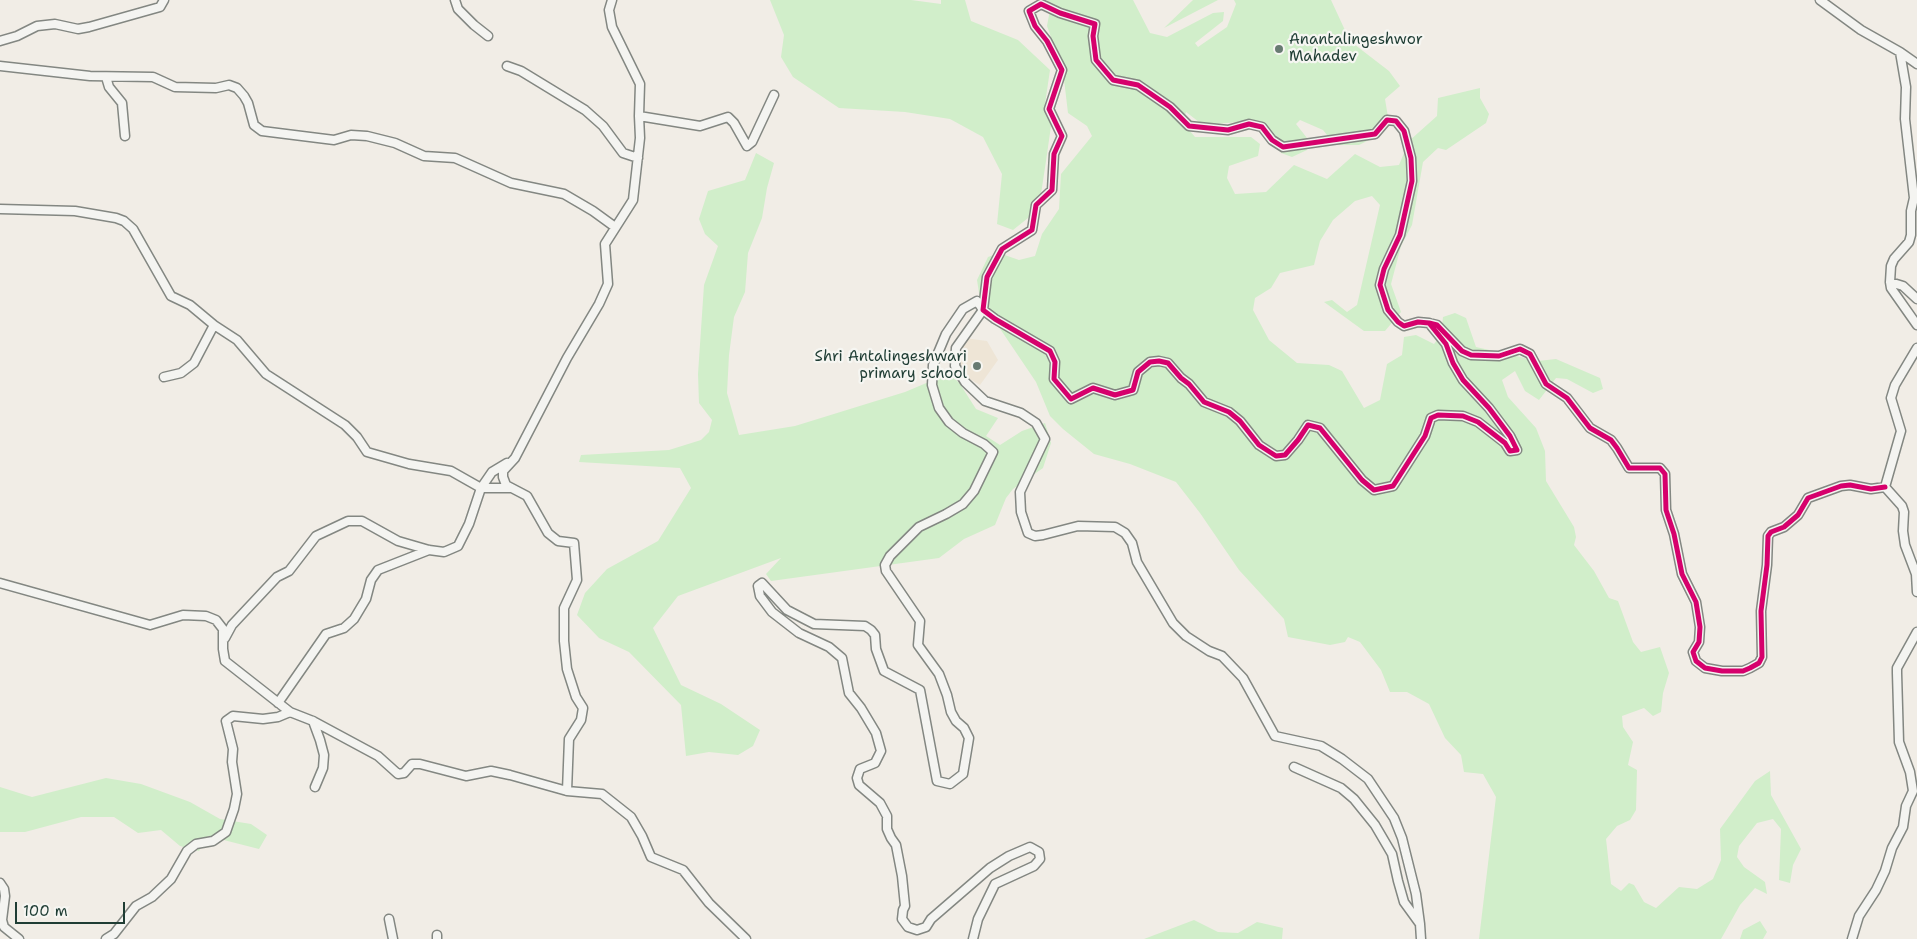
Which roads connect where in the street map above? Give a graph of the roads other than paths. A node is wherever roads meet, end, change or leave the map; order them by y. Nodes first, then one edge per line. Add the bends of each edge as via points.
1 (164, 0) edge
2 (455, 0) edge
3 (612, 0) edge
4 (1820, 0) edge
5 (488, 36) dead end
6 (0, 41) edge
7 (1900, 52) junction
8 (1917, 64) edge
9 (0, 66) edge
10 (506, 66) dead end
11 (106, 77) junction
12 (774, 96) dead end
13 (638, 116) junction
14 (125, 136) dead end
15 (638, 158) junction
16 (0, 208) edge
17 (615, 228) junction
18 (1890, 282) junction
19 (1917, 299) edge
20 (984, 310) junction
21 (1429, 323) junction
22 (214, 325) junction
23 (1917, 325) edge
24 (1917, 348) edge
25 (164, 378) dead end
26 (515, 458) junction
27 (1885, 487) junction
28 (481, 488) junction
29 (510, 488) junction
30 (429, 550) junction
31 (0, 582) edge
32 (1917, 592) edge
33 (1917, 632) edge
34 (224, 639) junction
35 (278, 704) junction
36 (290, 712) junction
37 (313, 721) junction
38 (1294, 767) dead end
39 (315, 787) dead end
40 (567, 791) junction
41 (0, 883) edge
42 (389, 919) dead end
43 (1420, 924) junction
44 (19, 939) edge
45 (106, 939) edge
46 (393, 939) edge
47 (746, 939) edge
48 (973, 939) edge
49 (1421, 939) edge
50 (1852, 939) edge

1 - 6 street via 160,6 89,27 37,26
2 - 5 street via 458,9
3 - 13 street via 609,10 612,27 640,84
4 - 7 street via 1854,26
7 - 8 street
7 - 18 street via 1906,87 1905,119 1914,198 1909,242 1894,259
9 - 11 street
10 - 15 street via 521,70 585,110 603,126 623,153
11 - 14 street via 122,103
11 - 17 street via 153,77 175,87 216,88 229,85 244,96 254,125 262,130 334,140 351,135 367,136 395,143 424,156 455,158 511,183 564,194
12 - 13 street via 747,146 728,118 700,126
13 - 15 street
15 - 17 street via 632,200
16 - 22 street via 75,211 124,221 133,229 172,296 190,305
17 - 26 street via 605,244 608,284
18 - 19 street via 1904,286
18 - 23 street
20 - 21 street via 1050,350 1054,378 1071,399 1092,388 1115,395 1133,390 1138,372 1150,362 1159,361 1168,364 1204,402 1229,412 1259,445 1276,456 1285,455 1308,425 1320,428 1374,490 1393,486 1425,436 1431,418 1438,415 1463,416 1478,422 1505,443 1510,451 1518,450 1489,408 1463,380 1446,344
20 - 21 street via 987,277 1002,249 1032,230 1036,205 1052,190 1054,154 1062,136 1049,109 1062,70 1029,11 1042,4 1095,24 1096,60 1113,80 1138,85 1170,107 1189,126 1228,130 1249,124 1262,127 1272,140 1283,147 1375,134 1387,120 1396,121 1404,131 1411,158 1412,181 1400,235 1380,285 1388,310 1398,322 1404,326
20 - 43 street via 956,348 955,366 965,382 985,401 1021,413 1036,423 1045,439 1020,492 1021,512 1028,533 1043,535 1078,526 1115,527 1125,533 1132,543 1137,562 1173,623 1186,636 1222,656 1243,678 1275,736 1321,746 1368,779 1394,818 1402,838
20 - 48 street via 977,301 963,309 946,334 932,365 932,385 939,408 949,422 993,452 974,491 963,504 920,527 885,565 920,621 918,645 939,674 951,712 969,738 963,774 950,784 937,781 920,690 884,671 871,630 865,626 814,624 787,610 762,583 758,586 760,596 772,612 799,633 829,647 842,658 848,693 876,733 881,751 875,763 860,769 859,785 880,803 887,816 887,829 896,845 902,876 905,906 902,919 908,927 917,930 926,926 990,868 1009,856 1030,847 1039,852 1040,859 1034,866 995,884 978,919
21 - 27 street via 1437,325 1462,351 1471,355 1500,356 1520,349 1530,354 1546,384 1567,398 1590,428 1611,440 1629,468 1660,468 1664,474 1666,510 1682,574 1696,602 1700,627 1699,642 1693,652 1696,661 1705,668 1743,671 1759,663 1762,657 1761,611 1771,532 1784,527 1798,515 1808,498 1842,486
22 - 25 street via 194,363 181,373
22 - 28 street via 237,340 266,374 345,425 367,452 409,464 451,470
24 - 27 street via 1891,398 1900,431
26 - 28 street via 492,472
26 - 29 street via 503,471 506,485
27 - 32 street via 1904,512 1904,545 1916,574
28 - 29 street
28 - 30 street via 458,546 444,552
29 - 40 street via 527,496 548,533 558,541 574,543 577,580 564,608 564,641 567,669 583,708 581,720 569,739
30 - 34 street via 398,541 362,521 348,521 316,536 289,570 277,577 232,625
30 - 35 street via 378,570 354,619 344,628 326,634
31 - 34 street via 150,625 183,615 206,616 222,626
33 - 50 street via 1897,673 1899,742 1910,772 1913,792 1885,871 1858,916
34 - 35 street via 225,662
35 - 36 street
36 - 37 street
36 - 45 street via 263,719 233,716 226,721 233,749 237,794 226,832 213,841 196,844 188,851 172,879 136,906 114,934
37 - 39 street via 324,756
37 - 40 street via 378,756 398,774 404,773 412,764 420,764 466,776 491,772 510,775
38 - 43 street via 1341,788 1376,825 1392,854 1404,902
40 - 47 street via 602,794 631,817 651,858 683,870 709,903
41 - 44 street via 5,896 4,927
42 - 46 street
43 - 49 street

